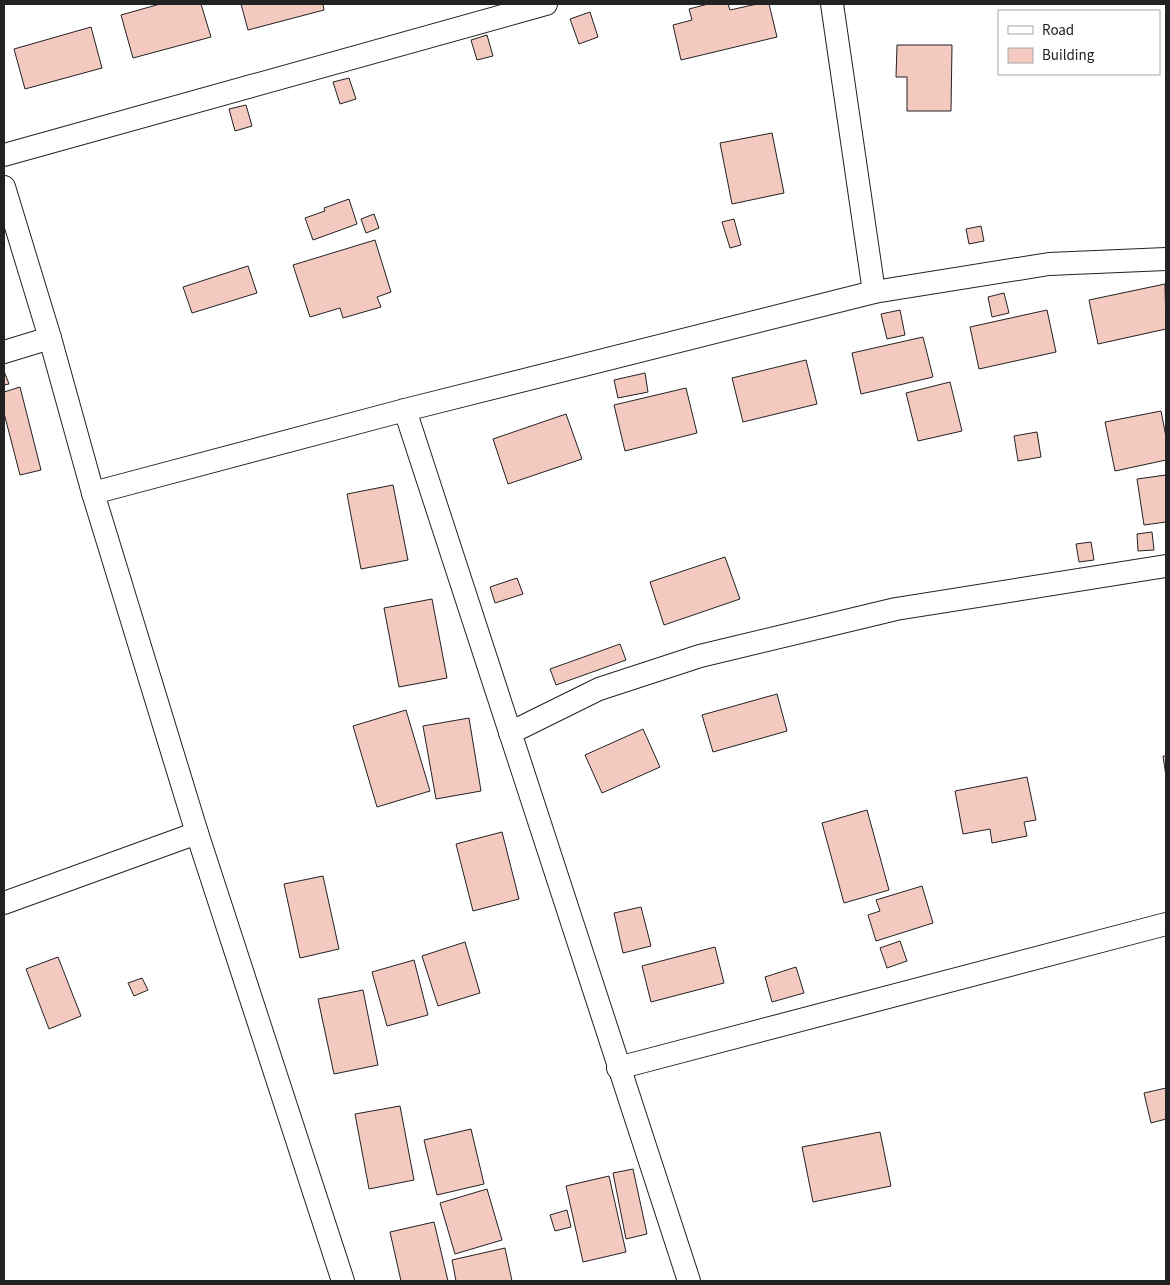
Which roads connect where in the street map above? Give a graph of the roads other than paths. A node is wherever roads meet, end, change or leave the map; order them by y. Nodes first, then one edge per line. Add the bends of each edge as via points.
1 (546, 4) edge
2 (832, 4) edge
3 (4, 155) edge
4 (4, 187) edge
5 (1166, 259) edge
6 (874, 292) junction
7 (50, 338) junction
8 (4, 352) edge
9 (405, 410) junction
10 (92, 493) junction
11 (1166, 566) edge
12 (510, 733) junction
13 (197, 833) junction
14 (4, 903) edge
15 (1166, 924) edge
16 (618, 1068) junction
17 (343, 1281) edge
18 (689, 1281) edge

1 - 3 street
2 - 6 street
4 - 7 street
5 - 6 street via 1049,264
6 - 9 street
7 - 8 street
7 - 10 street
9 - 10 street
9 - 12 street
10 - 13 street
11 - 12 street via 896,609 700,656 599,689
12 - 16 street
13 - 14 street
13 - 17 street
15 - 16 street
16 - 18 street

